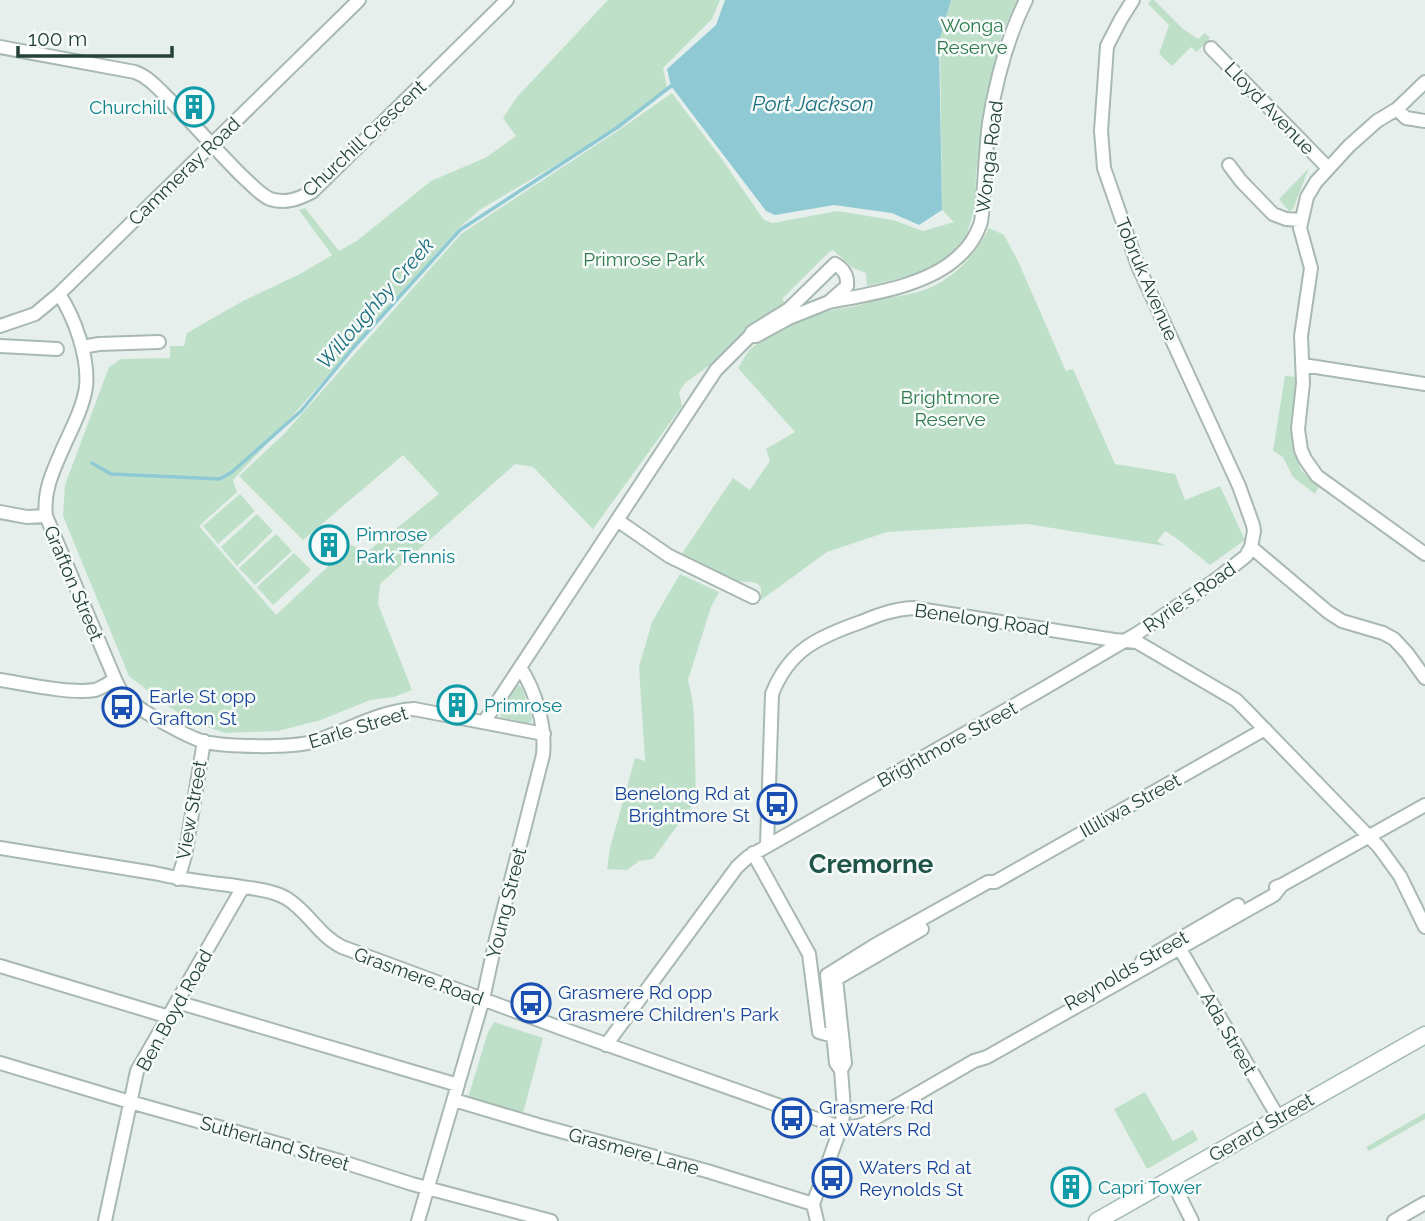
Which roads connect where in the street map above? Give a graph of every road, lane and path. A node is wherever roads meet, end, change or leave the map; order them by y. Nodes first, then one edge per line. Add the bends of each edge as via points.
1 (359, 0) edge
2 (507, 0) edge
3 (1026, 0) edge
4 (1133, 0) edge
5 (0, 47) edge
6 (1211, 48) dead end
7 (1425, 82) edge
8 (1397, 109) junction
9 (1425, 121) edge
10 (211, 144) junction
11 (1229, 165) dead end
12 (1328, 168) junction
13 (1301, 220) junction
14 (59, 295) junction
15 (829, 302) junction
16 (0, 326) edge
17 (750, 336) junction
18 (159, 342) dead end
19 (0, 346) edge
20 (82, 347) junction
21 (57, 349) dead end
22 (1303, 365) junction
23 (1425, 384) edge
24 (0, 512) edge
25 (46, 516) junction
26 (617, 520) junction
27 (1250, 549) junction
28 (1425, 554) edge
29 (753, 597) dead end
30 (1126, 641) junction
31 (520, 667) junction
32 (1425, 678) edge
33 (115, 679) junction
34 (0, 680) edge
35 (137, 706) joint
36 (484, 722) junction
37 (1265, 730) junction
38 (544, 734) junction
39 (204, 741) junction
40 (1425, 805) edge
41 (1368, 836) junction
42 (767, 845) junction
43 (0, 848) edge
44 (753, 853) junction
45 (178, 879) junction
46 (995, 882) junction
47 (1282, 886) junction
48 (243, 887) junction
49 (1425, 927) edge
50 (1180, 949) junction
51 (0, 966) edge
52 (483, 999) junction
53 (177, 1002) junction
54 (169, 1017) junction
55 (1425, 1035) edge
56 (833, 1036) junction
57 (607, 1045) junction
58 (974, 1061) junction
59 (0, 1063) edge
60 (841, 1070) junction
61 (458, 1085) junction
62 (454, 1100) junction
63 (130, 1102) junction
64 (1278, 1117) junction
65 (841, 1128) junction
66 (428, 1189) junction
67 (1179, 1195) dead end
68 (1425, 1203) edge
69 (813, 1204) junction
70 (105, 1221) edge
71 (418, 1221) edge
72 (551, 1221) edge
73 (817, 1221) edge
74 (1097, 1221) edge
75 (1192, 1221) edge
76 (1394, 1221) edge

1 - 10 street, Cammeray Road
2 - 10 street, Churchill Crescent via 312,192 298,200 269,198 256,190
3 - 15 street, Wonga Road via 1003,59 989,123 981,223 976,234 944,268 918,280
4 - 27 street, Tobruk Avenue via 1107,46 1101,131 1104,167 1138,266 1254,525
5 - 10 street via 139,74
6 - 12 street, Lloyd Avenue
7 - 8 street
8 - 9 street via 1406,118
8 - 12 street via 1377,121
10 - 14 street, Cammeray Road
11 - 13 street via 1273,214
12 - 13 street via 1307,197
13 - 22 street via 1311,268 1301,336
14 - 16 street, Cammeray Road via 35,314
14 - 20 street, Grafton Street
15 - 17 street
15 - 17 street via 848,280 835,264 789,309
17 - 26 street via 716,370
18 - 20 street
19 - 21 street
20 - 25 street, Grafton Street via 86,387 48,485
22 - 23 street
22 - 28 street via 1298,429 1310,467
24 - 25 street
25 - 33 street, Grafton Street
26 - 29 street via 669,556
26 - 31 street
27 - 30 street, Ryrie's Road via 1241,561
27 - 32 street via 1342,621 1394,639
30 - 37 street, Benelong Road via 1137,642 1236,700
30 - 42 street, Brightmore Street
30 - 42 street, Benelong Road via 913,608 895,609 818,639 792,659 772,694
31 - 36 street
31 - 38 street, Young Street
33 - 34 street via 92,690
33 - 35 street, Grafton Street
35 - 39 street, Earle Street
36 - 38 street, Earle Street
36 - 39 street, Earle Street via 401,709 300,744
37 - 41 street, Benelong Road
37 - 46 street, Illiliwa Street
38 - 52 street, Young Street via 542,763
39 - 45 street, View Street
40 - 41 street, Reynolds Street
41 - 47 street, Reynolds Street
41 - 49 street, Benelong Road via 1400,876
42 - 44 street
43 - 45 street, Grasmere Road
44 - 56 street via 809,954 819,1032
44 - 57 street via 737,867
45 - 48 street, Grasmere Road
46 - 56 street, Illiliwa Street via 827,975
46 - 60 street, Illiliwa Street via 992,889 836,979 845,1063
47 - 50 street, Reynolds Street
47 - 58 street, Reynolds Street via 1268,889 983,1050
48 - 52 street, Grasmere Road via 284,897 342,947
48 - 53 street, Ben Boyd Road
50 - 58 street, Reynolds Street via 987,1058
50 - 64 street, Ada Street
51 - 54 street
52 - 57 street, Grasmere Road
52 - 61 street, Young Street
53 - 54 street, Ben Boyd Road
53 - 61 street
54 - 63 street, Ben Boyd Road via 137,1071
55 - 64 main road, Gerard Street
56 - 60 street, Illiliwa Street
57 - 65 street, Grasmere Road
58 - 65 street, Reynolds Street via 866,1124
59 - 63 street, Sutherland Street
60 - 65 street, Illiliwa Street
61 - 62 street, Young Street
62 - 66 street, Young Street
62 - 69 street, Grasmere Lane
63 - 66 street, Sutherland Street
63 - 70 street, Ben Boyd Road
64 - 74 main road, Gerard Street
65 - 69 street, Illiliwa Street
66 - 71 street, Young Street
66 - 72 street, Sutherland Street
67 - 75 street
68 - 76 street
69 - 73 street

